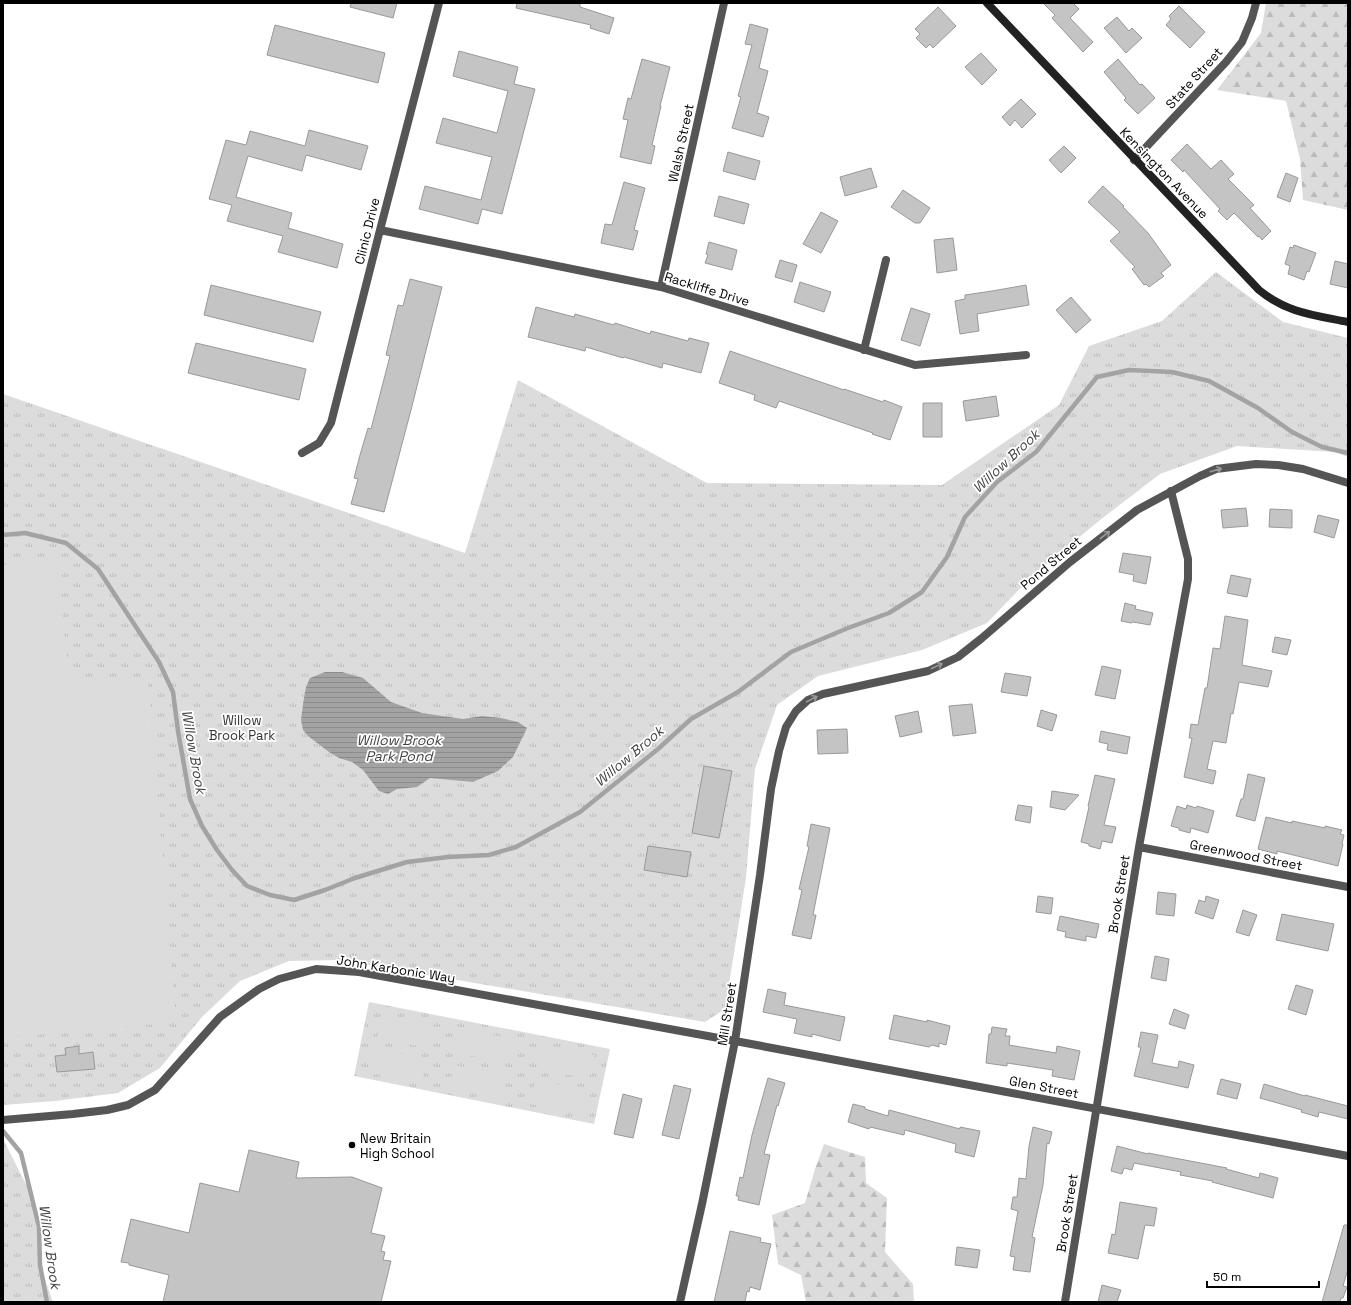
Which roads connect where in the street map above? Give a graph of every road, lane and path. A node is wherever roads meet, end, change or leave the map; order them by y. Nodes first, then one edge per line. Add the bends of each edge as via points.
1 (439, 3) edge
2 (724, 3) edge
3 (987, 3) edge
4 (1256, 3) edge
5 (1134, 160) junction
6 (380, 230) junction
7 (886, 260) dead end
8 (661, 287) junction
9 (1348, 322) edge
10 (864, 350) junction
11 (1026, 355) dead end
12 (302, 453) dead end
13 (1348, 483) edge
14 (1171, 491) junction
15 (786, 727) joint
16 (1139, 847) junction
17 (1348, 887) edge
18 (735, 1041) junction
19 (1096, 1109) junction
20 (5, 1120) edge
21 (1348, 1156) edge
22 (680, 1302) edge
23 (1065, 1302) edge

1 - 6 street, Clinic Drive
2 - 8 street, Walsh Street
3 - 5 main road, Kensington Avenue
4 - 5 street, State Street via 1242,42
5 - 9 main road, Kensington Avenue via 1266,295 1293,310
6 - 8 street, Rackliffe Drive
6 - 12 street, Clinic Drive via 331,422 319,443
7 - 10 street
8 - 10 street, Rackliffe Drive
10 - 11 street, Rackliffe Drive via 915,365
14 -> 13 street, Pond Street via 1216,469 1256,464 1303,469
15 -> 14 street, Pond Street via 796,711 808,700 823,694 928,671 958,657 1131,514
14 - 16 street, Brook Street via 1188,559 1188,579
15 - 18 street, Mill Street via 771,790
16 - 17 street, Greenwood Street
16 - 19 street, Brook Street
18 - 19 street, Glen Street
18 - 20 street, John Karbonic Way via 359,972 316,969 273,982 220,1017 154,1090 128,1105 80,1114
18 - 22 street, Mill Street
19 - 21 street, Glen Street
19 - 23 street, Brook Street

